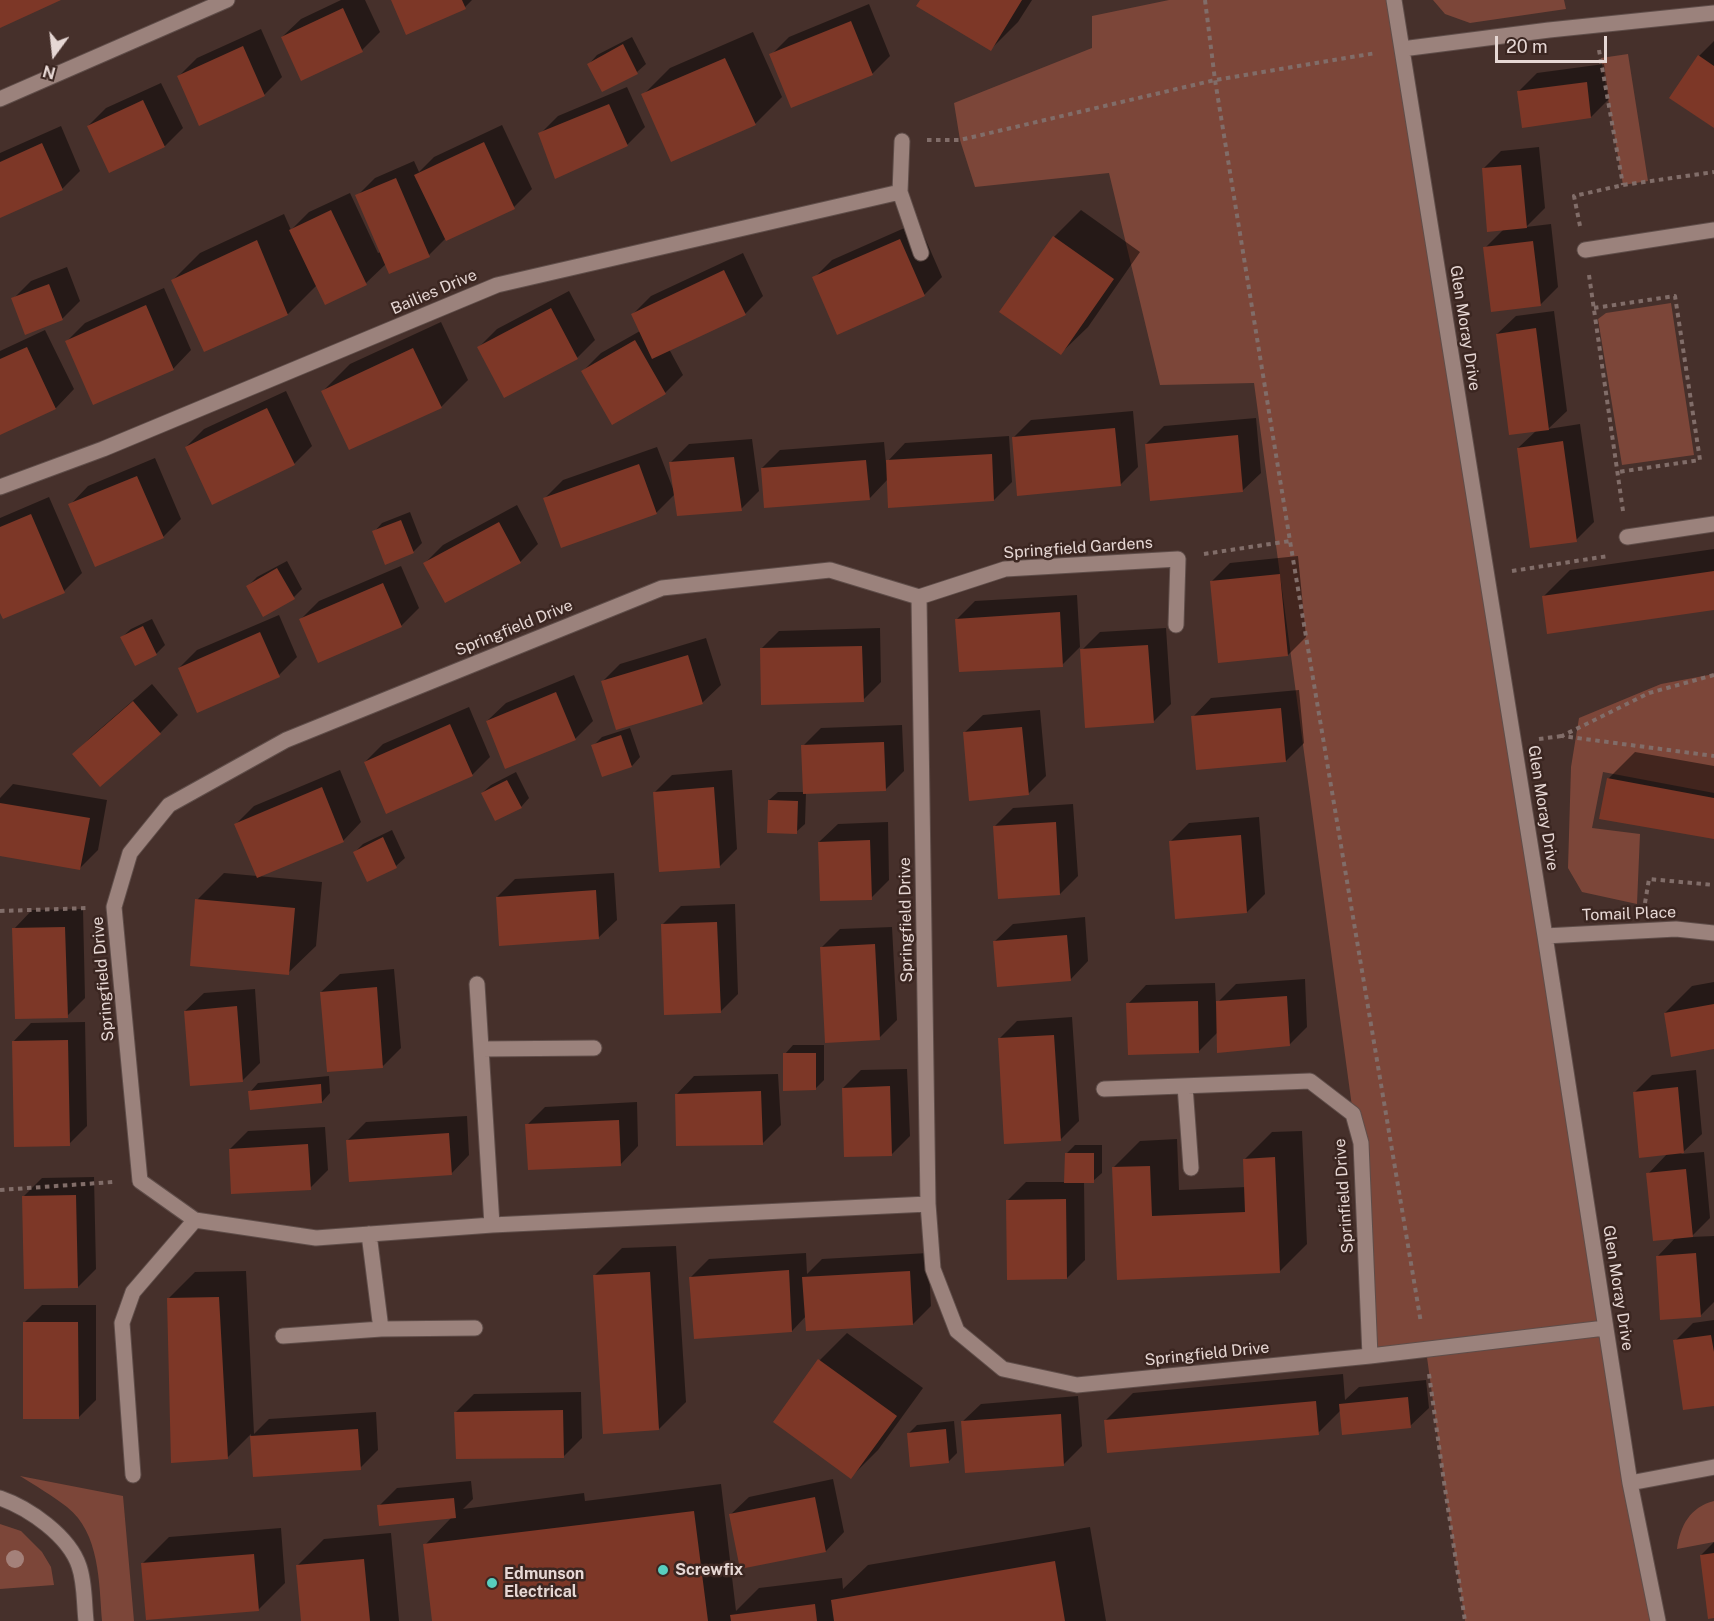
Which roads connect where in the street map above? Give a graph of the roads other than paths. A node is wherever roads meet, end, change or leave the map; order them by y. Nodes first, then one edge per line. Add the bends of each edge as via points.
1 (227, 0) edge
2 (1394, 0) edge
3 (1714, 13) edge
4 (1402, 49) junction
5 (0, 99) edge
6 (903, 141) road end
7 (900, 192) junction
8 (1714, 230) edge
9 (1585, 250) road end
10 (921, 253) dead end
11 (0, 487) edge
12 (1714, 524) edge
13 (1627, 537) road end
14 (919, 597) junction
15 (1176, 625) dead end
16 (1714, 933) edge
17 (1545, 936) junction
18 (477, 984) dead end
19 (594, 1048) dead end
20 (481, 1049) junction
21 (1185, 1086) junction
22 (1104, 1089) dead end
23 (1191, 1168) dead end
24 (928, 1204) junction
25 (195, 1220) junction
26 (492, 1225) junction
27 (369, 1234) junction
28 (474, 1328) dead end
29 (1605, 1328) junction
30 (381, 1329) junction
31 (283, 1336) dead end
32 (1370, 1356) junction
33 (1714, 1467) edge
34 (134, 1475) dead end
35 (1630, 1483) junction
36 (0, 1498) edge
37 (86, 1621) edge
38 (1658, 1621) edge

1 - 5 street
2 - 4 street, Glen Moray Drive
3 - 4 street
4 - 17 street, Glen Moray Drive
6 - 7 street
7 - 10 street
7 - 11 street, Bailies Drive via 497,285 103,449
8 - 9 street
12 - 13 street
14 - 15 street, Springfield Gardens via 1005,569 1178,560
14 - 24 street, Springfield Drive
14 - 25 street, Springfield Drive via 830,570 662,588 286,740 169,805 130,853 114,907 140,1181
16 - 17 street, Tomail Place via 1676,929
17 - 29 street, Glen Moray Drive
18 - 20 street
19 - 20 street
20 - 26 street
21 - 22 street, Sprinfield Drive
21 - 23 street
21 - 32 street, Sprinfield Drive via 1310,1081 1353,1114 1361,1143
24 - 26 street
24 - 32 street, Springfield Drive via 933,1269 957,1331 1003,1369 1077,1385
25 - 27 street via 316,1238
25 - 34 street via 133,1292 122,1323
26 - 27 street
27 - 30 street
28 - 30 street
29 - 32 street, Springfield Drive
29 - 35 street, Glen Moray Drive
30 - 31 street
33 - 35 street
35 - 38 street, Glen Moray Drive
36 - 37 street via 39,1519 56,1532 71,1552 79,1565

